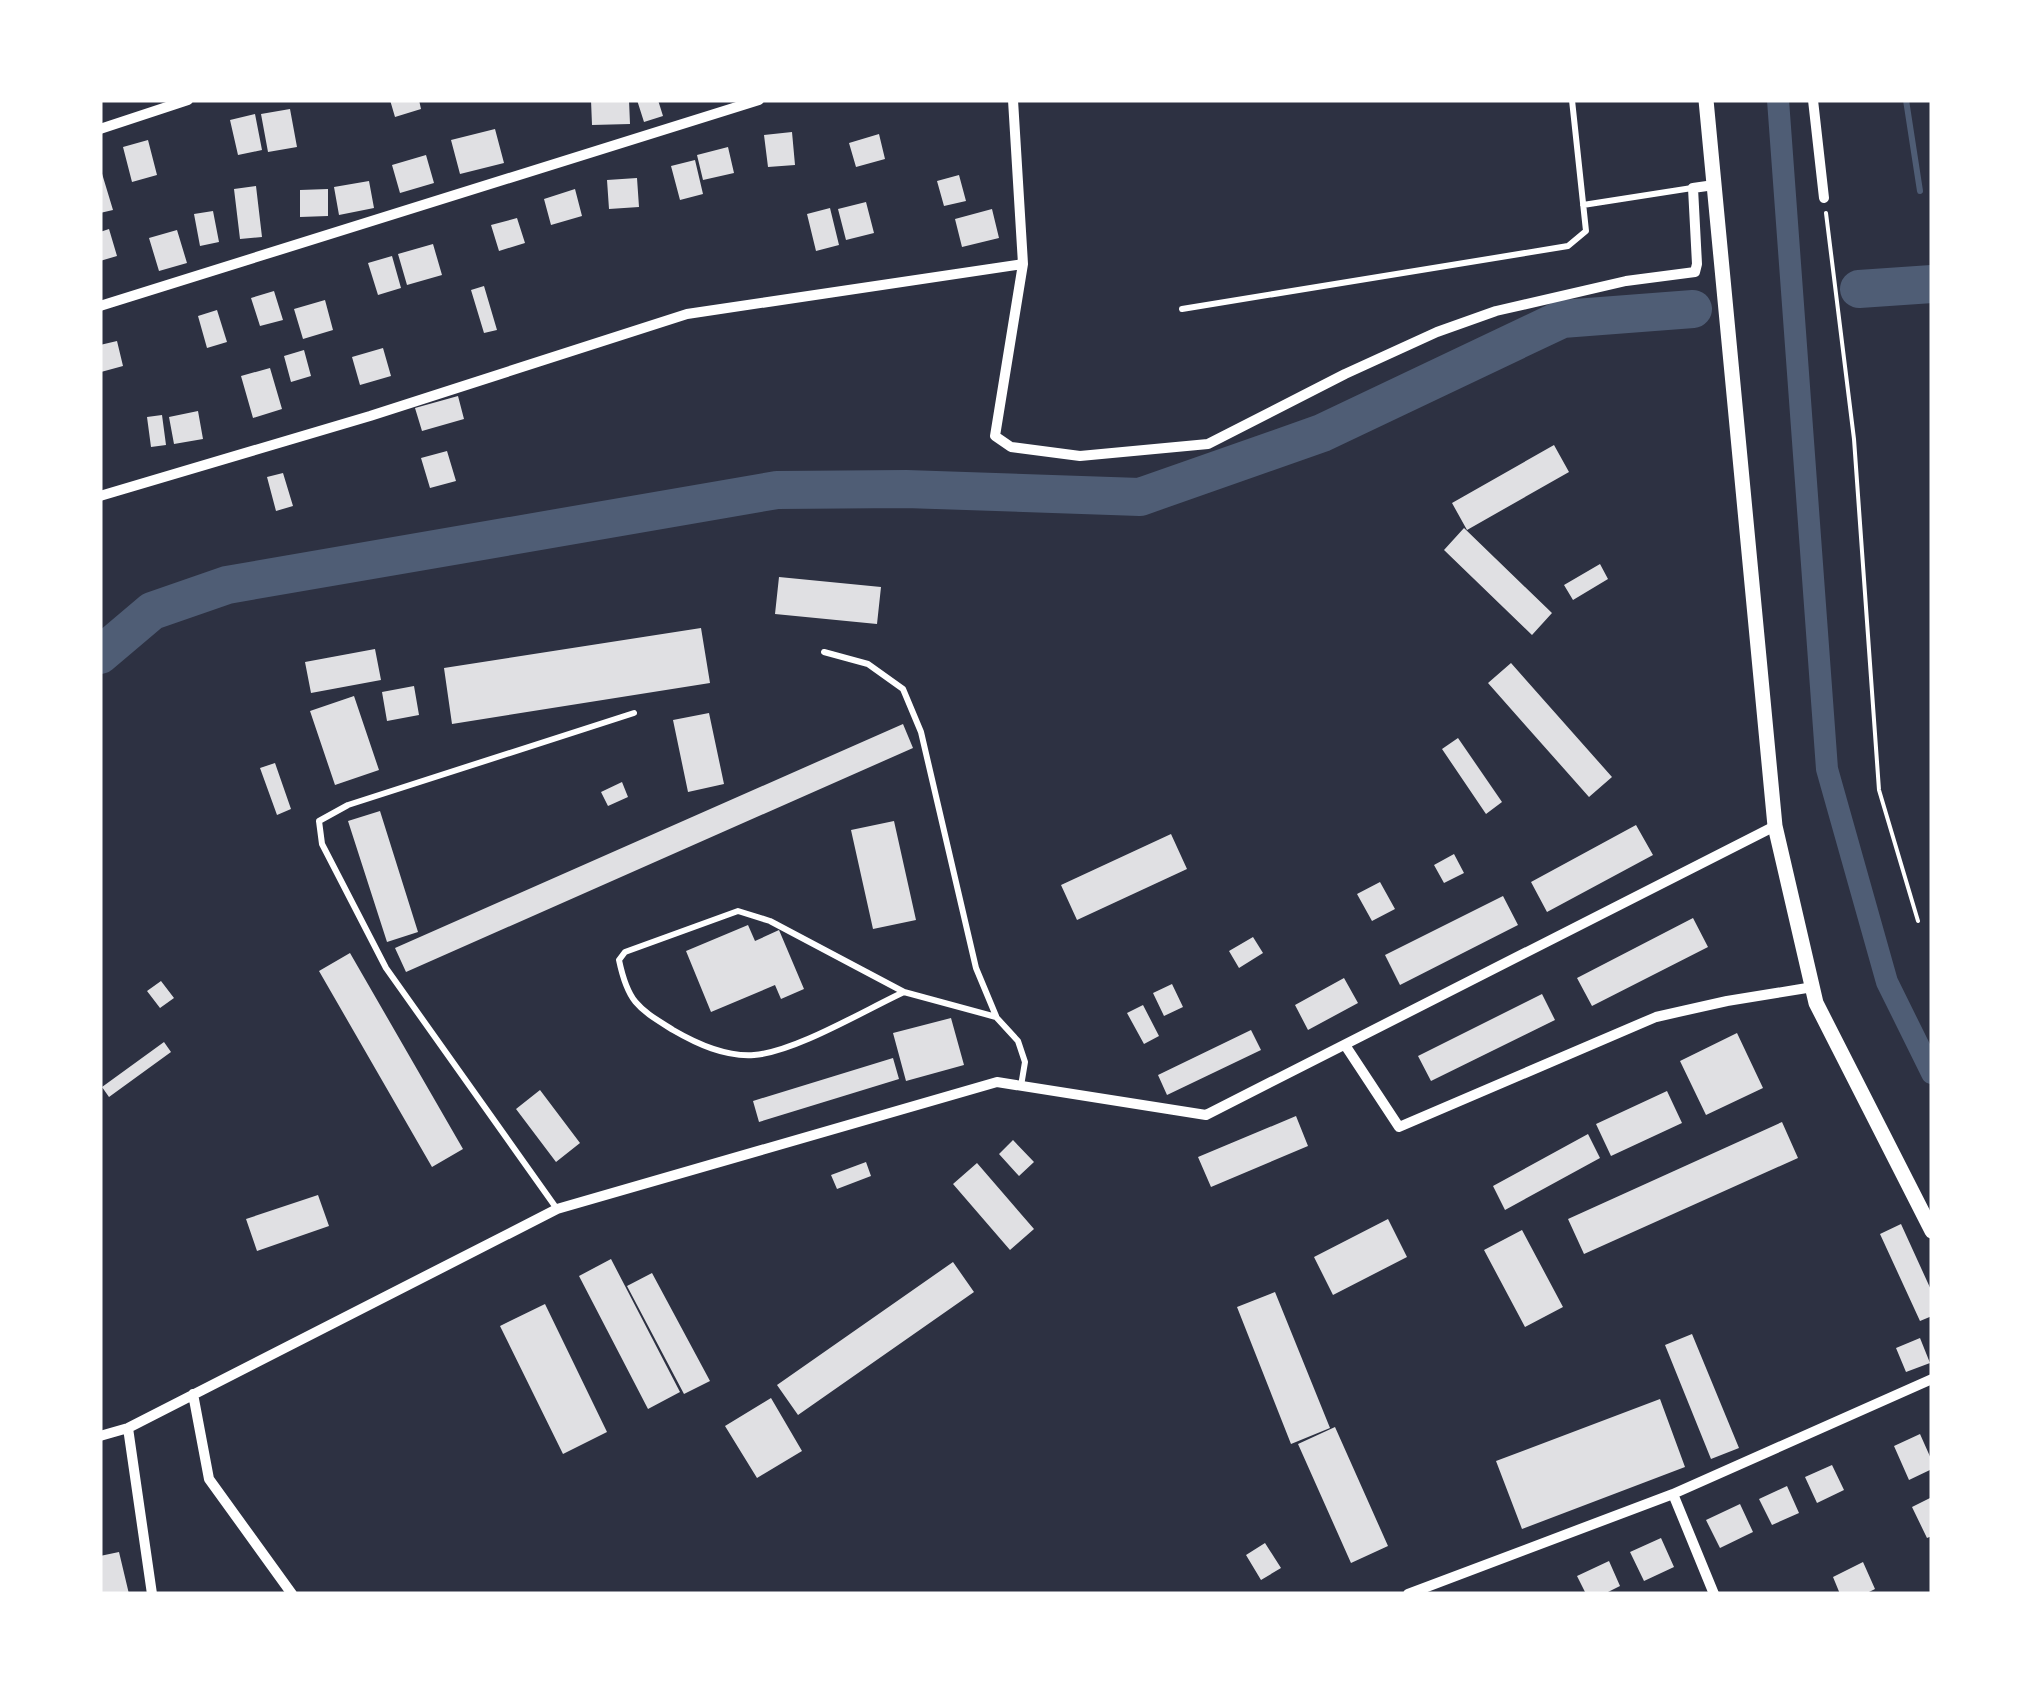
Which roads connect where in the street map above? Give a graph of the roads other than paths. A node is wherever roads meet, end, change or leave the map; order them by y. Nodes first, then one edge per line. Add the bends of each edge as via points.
1 (188, 100) edge
2 (760, 100) edge
3 (1013, 100) edge
4 (1572, 100) edge
5 (1706, 100) edge
6 (1814, 100) edge
7 (100, 129) edge
8 (1714, 185) junction
9 (1693, 188) junction
10 (1824, 198) road end
11 (1583, 205) junction
12 (1023, 264) junction
13 (100, 306) edge
14 (1182, 309) dead end
15 (100, 496) edge
16 (824, 652) dead end
17 (634, 713) dead end
18 (1774, 826) junction
19 (1813, 987) junction
20 (904, 992) junction
21 (996, 1017) junction
22 (1345, 1045) junction
23 (1022, 1086) junction
24 (557, 1209) junction
25 (1932, 1232) edge
26 (1932, 1379) edge
27 (194, 1394) junction
28 (128, 1428) junction
29 (100, 1436) edge
30 (1673, 1494) junction
31 (152, 1594) edge
32 (292, 1594) edge
33 (1408, 1594) edge
34 (1714, 1594) edge

1 - 7 street
2 - 13 street
3 - 12 street
4 - 11 lane
5 - 8 street
6 - 10 street
8 - 9 street
8 - 18 street
9 - 11 lane
9 - 12 street via 1695,272 1496,311 1346,374 1208,444 1080,456 1011,447 995,436
11 - 14 lane via 1586,231 1568,246
12 - 15 street via 688,314
16 - 21 lane via 868,664 902,689 921,732 976,968
17 - 24 lane via 348,805 319,821 322,844 386,968
18 - 19 street
18 - 22 street
19 - 22 street via 1656,1017 1399,1127
19 - 25 street
20 - 20 lane via 752,1056 703,1048 640,1009 619,960 625,952 738,911 807,937
20 - 21 lane
21 - 23 lane via 1018,1041 1025,1062
22 - 23 street via 1206,1115
23 - 24 street via 997,1082
24 - 27 street
26 - 30 street
27 - 28 street
27 - 32 street via 209,1479
28 - 29 street
28 - 31 street
30 - 33 street
30 - 34 street

